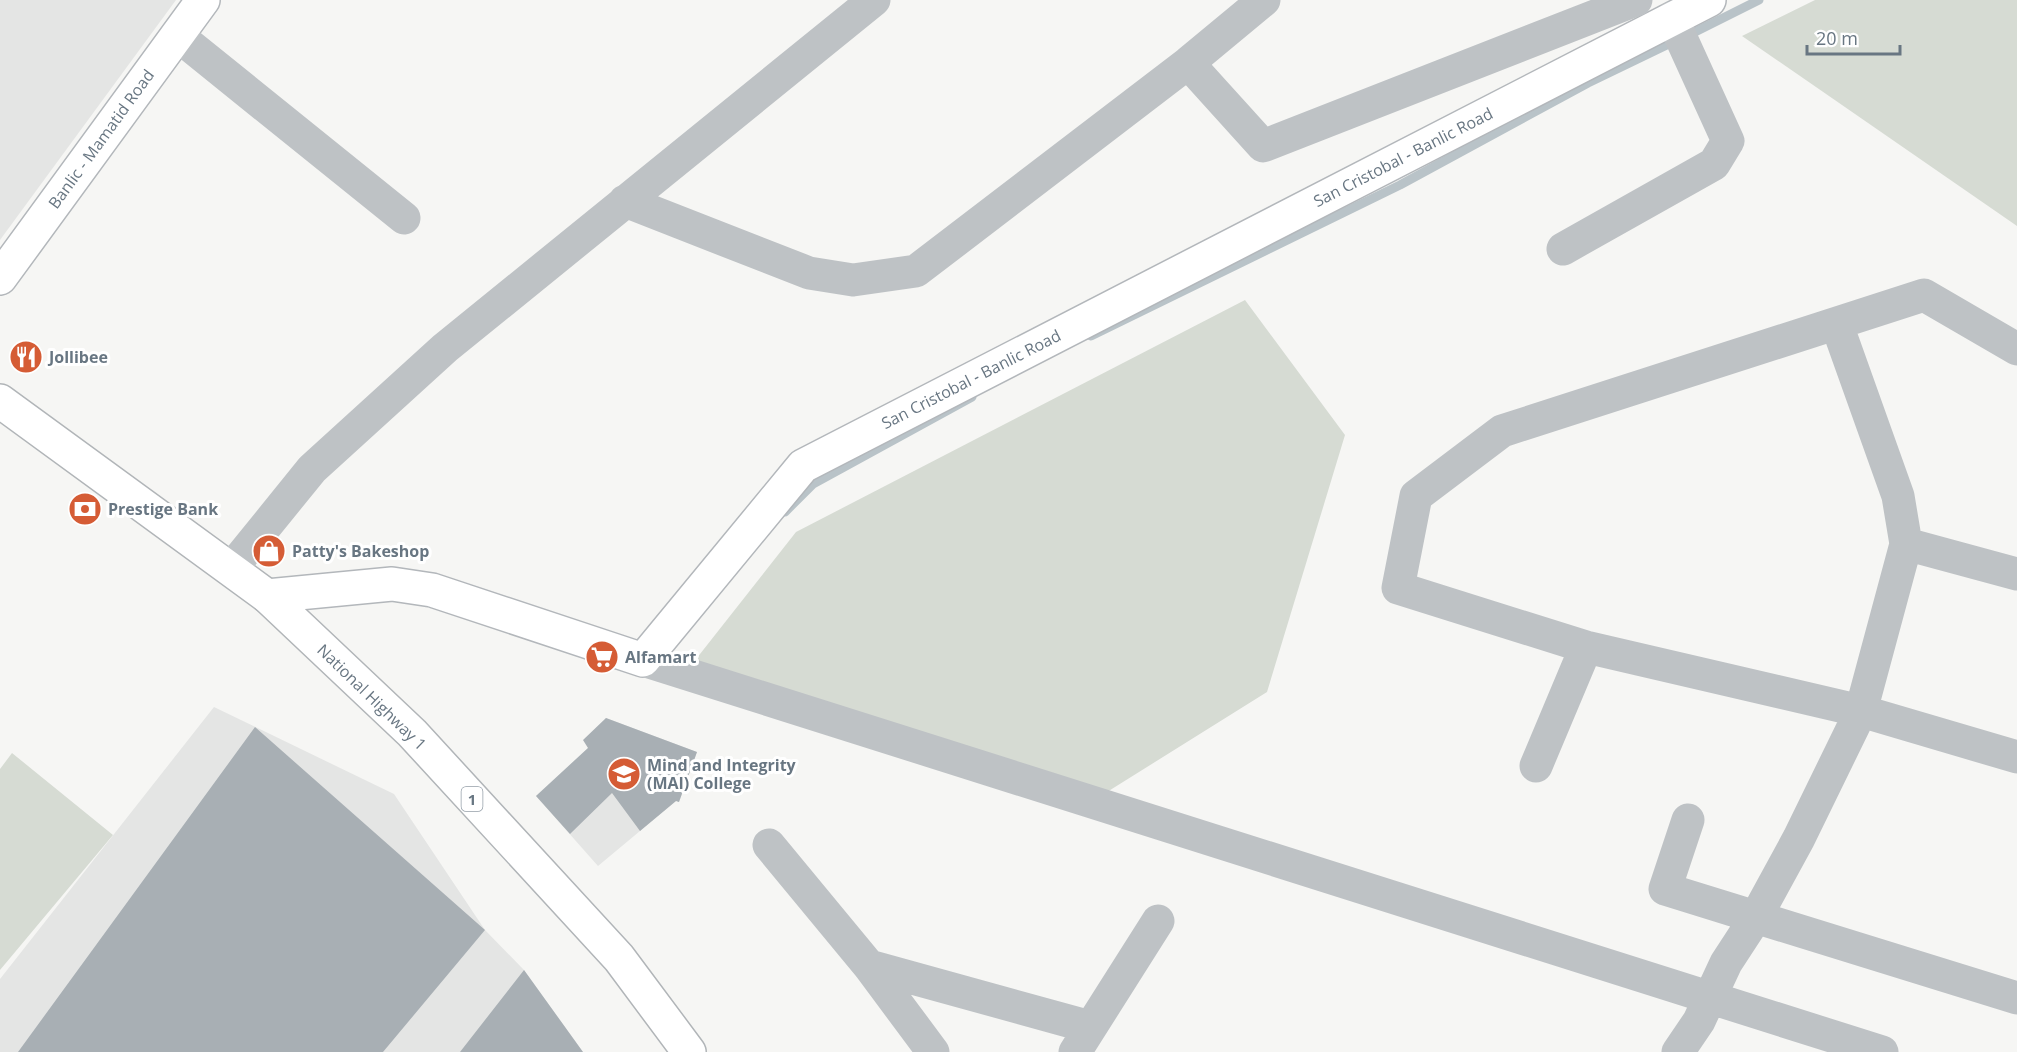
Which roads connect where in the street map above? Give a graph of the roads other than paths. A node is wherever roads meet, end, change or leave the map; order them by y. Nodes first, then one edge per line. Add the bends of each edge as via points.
1 (202, 0) edge
2 (874, 0) edge
3 (1264, 0) edge
4 (1636, 0) edge
5 (1709, 0) edge
6 (1672, 18) junction
7 (177, 35) junction
8 (1188, 63) junction
9 (625, 201) junction
10 (404, 218) dead end
11 (1563, 249) dead end
12 (0, 278) edge
13 (1837, 325) junction
14 (2017, 349) edge
15 (0, 401) edge
16 (1905, 544) junction
17 (231, 569) junction
18 (2017, 574) edge
19 (267, 596) junction
20 (1586, 647) junction
21 (643, 660) junction
22 (1861, 711) junction
23 (2017, 757) edge
24 (1536, 766) dead end
25 (1688, 820) dead end
26 (769, 845) dead end
27 (1756, 917) junction
28 (1158, 921) dead end
29 (869, 966) junction
30 (1709, 998) junction
31 (2017, 998) edge
32 (1083, 1040) edge
33 (689, 1052) edge
34 (933, 1052) edge
35 (1678, 1052) edge
36 (1882, 1052) edge

1 - 7 main road, Banlic - Mamatid Road
2 - 9 street
3 - 8 street
4 - 8 street via 1263,146
5 - 6 main road, San Cristobal - Banlic Road
6 - 11 street via 1728,141 1714,164
6 - 21 main road, San Cristobal - Banlic Road via 803,466
7 - 10 street
7 - 12 main road, Banlic - Mamatid Road
8 - 9 street via 915,272 853,280 809,273
9 - 17 street via 445,348 312,469
13 - 14 street via 1924,295
13 - 16 street via 1898,496
13 - 20 street via 1502,431 1416,496 1398,588
15 - 17 main road, National Highway 1 / 1
16 - 18 street
16 - 22 street
17 - 19 main road, National Highway 1 / 1
19 - 21 main road via 392,584 432,590
19 - 33 main road, National Highway 1 / 1 via 412,734 619,958
20 - 22 street
20 - 24 street
21 - 30 street
22 - 23 street
22 - 27 street
25 - 27 street via 1665,889
26 - 29 street
27 - 30 street
27 - 31 street
28 - 32 street
29 - 32 street
29 - 34 street
30 - 35 street
30 - 36 street

